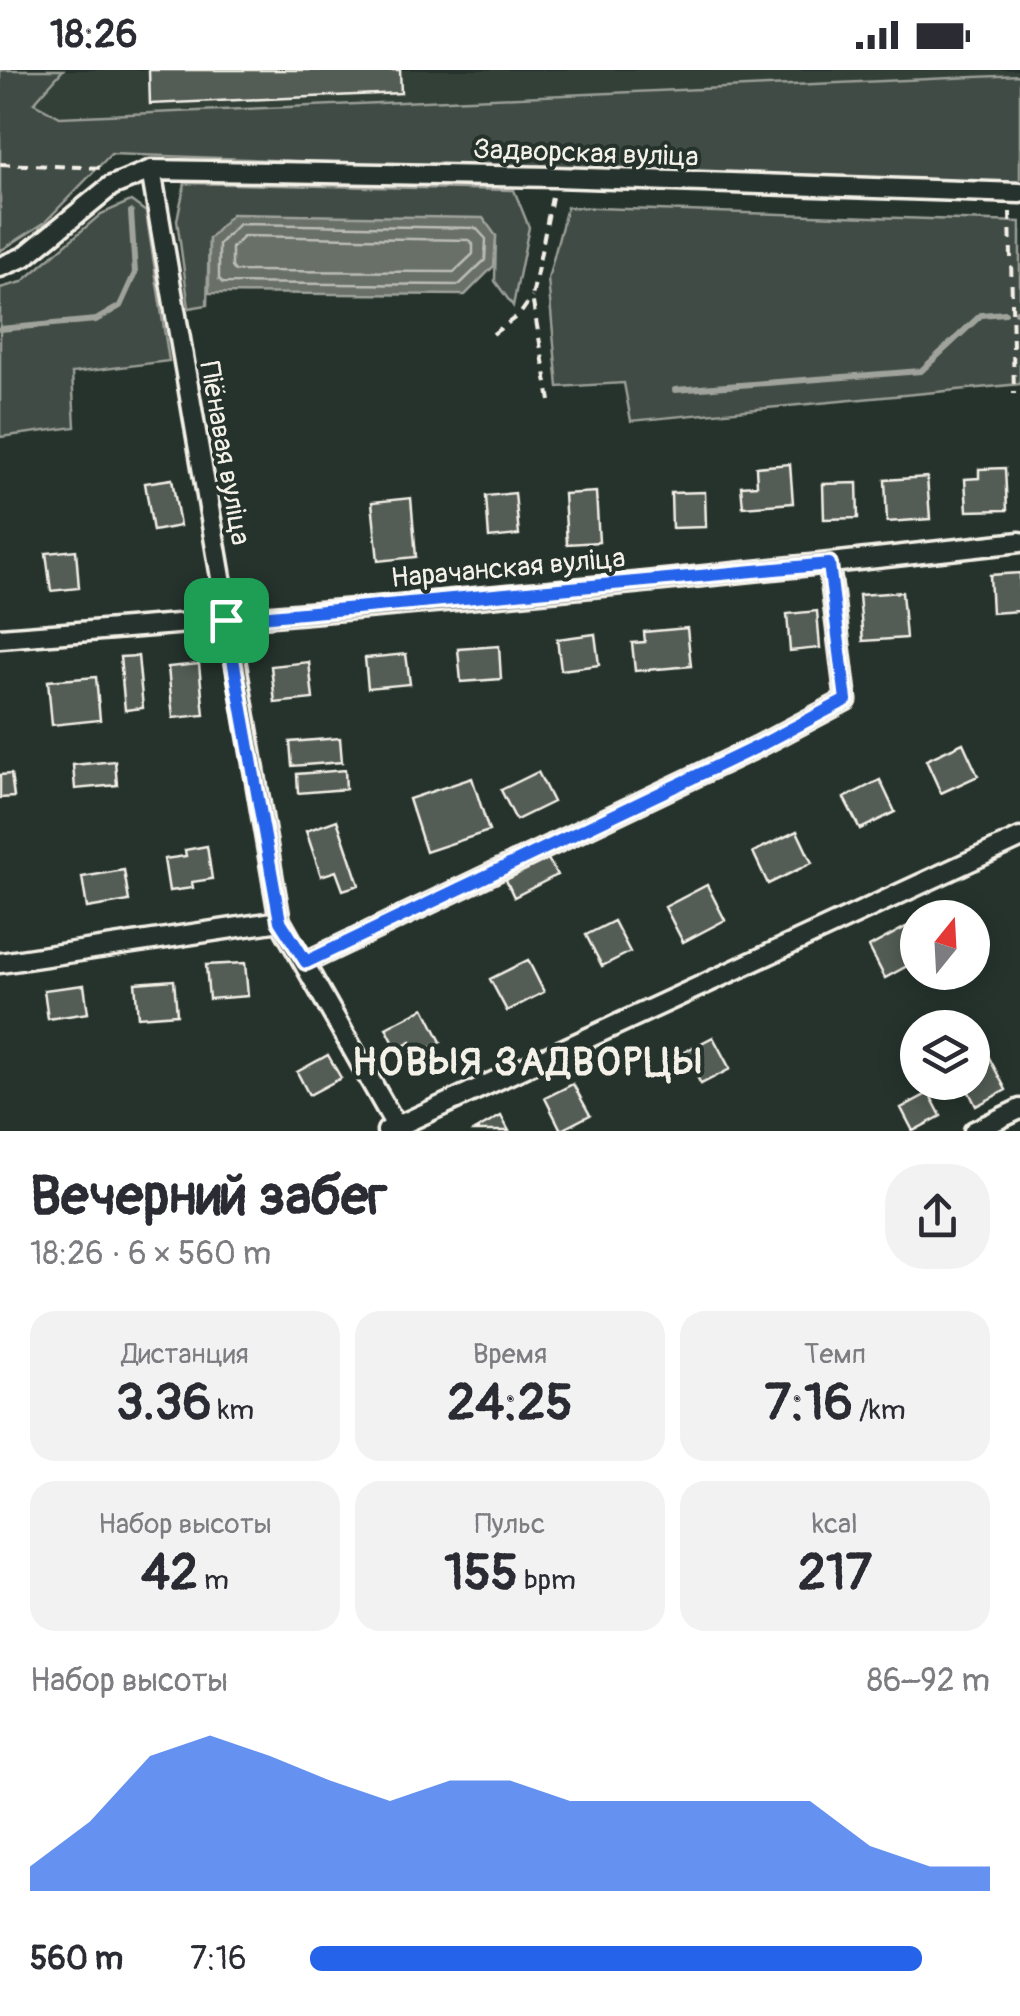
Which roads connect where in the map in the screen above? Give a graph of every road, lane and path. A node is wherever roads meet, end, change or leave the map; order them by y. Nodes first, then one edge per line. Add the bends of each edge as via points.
1 (0, 164) edge
2 (113, 168) dead end
3 (150, 170) junction
4 (556, 178) junction
5 (1015, 193) edge
6 (0, 267) edge
7 (532, 298) junction
8 (494, 334) dead end
9 (1014, 394) dead end
10 (550, 401) dead end
11 (1020, 542) edge
12 (829, 564) junction
13 (226, 620) junction
14 (0, 638) edge
15 (1020, 838) edge
16 (280, 921) junction
17 (0, 962) edge
18 (306, 962) junction
19 (1020, 1109) edge
20 (394, 1130) edge
21 (974, 1131) edge

1 - 2 path
3 - 4 street, Задворская вуліца
3 - 6 street via 111,186 24,257
3 - 13 street, Піёнавая вуліца
4 - 5 street, Задворская вуліца
4 - 7 path
5 - 9 path
7 - 8 path
7 - 10 path
11 - 12 street, Нарачанская вуліца
12 - 13 street, Нарачанская вуліца
12 - 18 street via 846,700
13 - 14 street, Нарачанская вуліца
13 - 16 street, Піёнавая вуліца
15 - 20 street
16 - 17 street
16 - 18 street, Піёнавая вуліца
18 - 20 street, Піёнавая вуліца
19 - 21 street

